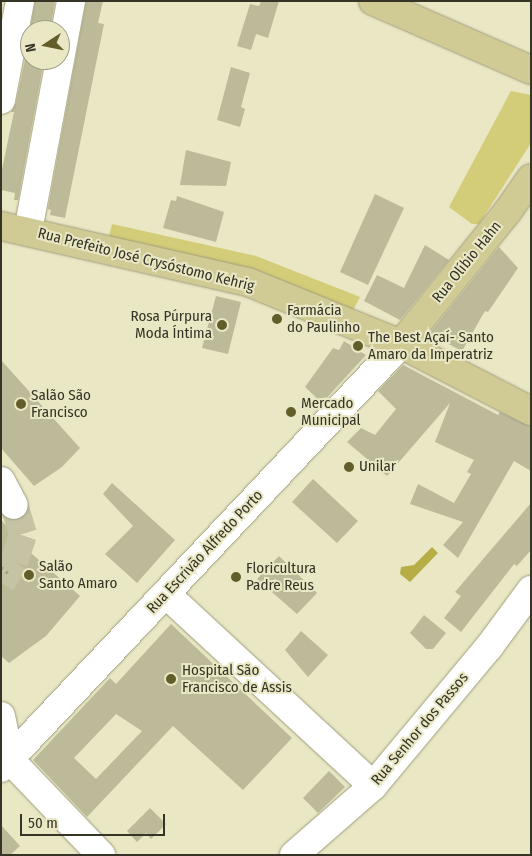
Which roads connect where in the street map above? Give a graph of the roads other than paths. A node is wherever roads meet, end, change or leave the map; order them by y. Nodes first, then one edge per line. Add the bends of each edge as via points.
1 (20, 1) edge
2 (71, 1) edge
3 (373, 1) edge
4 (531, 70) edge
5 (1, 100) edge
6 (531, 178) edge
7 (1, 226) edge
8 (28, 231) junction
9 (401, 344) junction
10 (531, 411) edge
11 (1, 481) edge
12 (14, 505) tunnel mouth
13 (531, 590) edge
14 (166, 594) junction
15 (1, 716) edge
16 (6, 764) edge
17 (373, 786) junction
18 (101, 855) edge
19 (294, 855) edge

1 - 5 street
2 - 8 street
3 - 4 main road
6 - 9 main road, Rua Olíbio Hahn
7 - 8 main road, Rua Prefeito José Crysóstomo Kehrig
8 - 9 main road, Rua Prefeito José Crysóstomo Kehrig via 248,282
9 - 10 main road, Rua Prefeito José Crysóstomo Kehrig
9 - 14 street, Rua Escrivão Alfredo Porto
11 - 12 street
13 - 17 street, Rua Senhor dos Passos via 490,647
14 - 16 street, Rua Escrivão Alfredo Porto
14 - 17 street
15 - 16 street
16 - 18 street
17 - 19 street, Rua Senhor dos Passos

